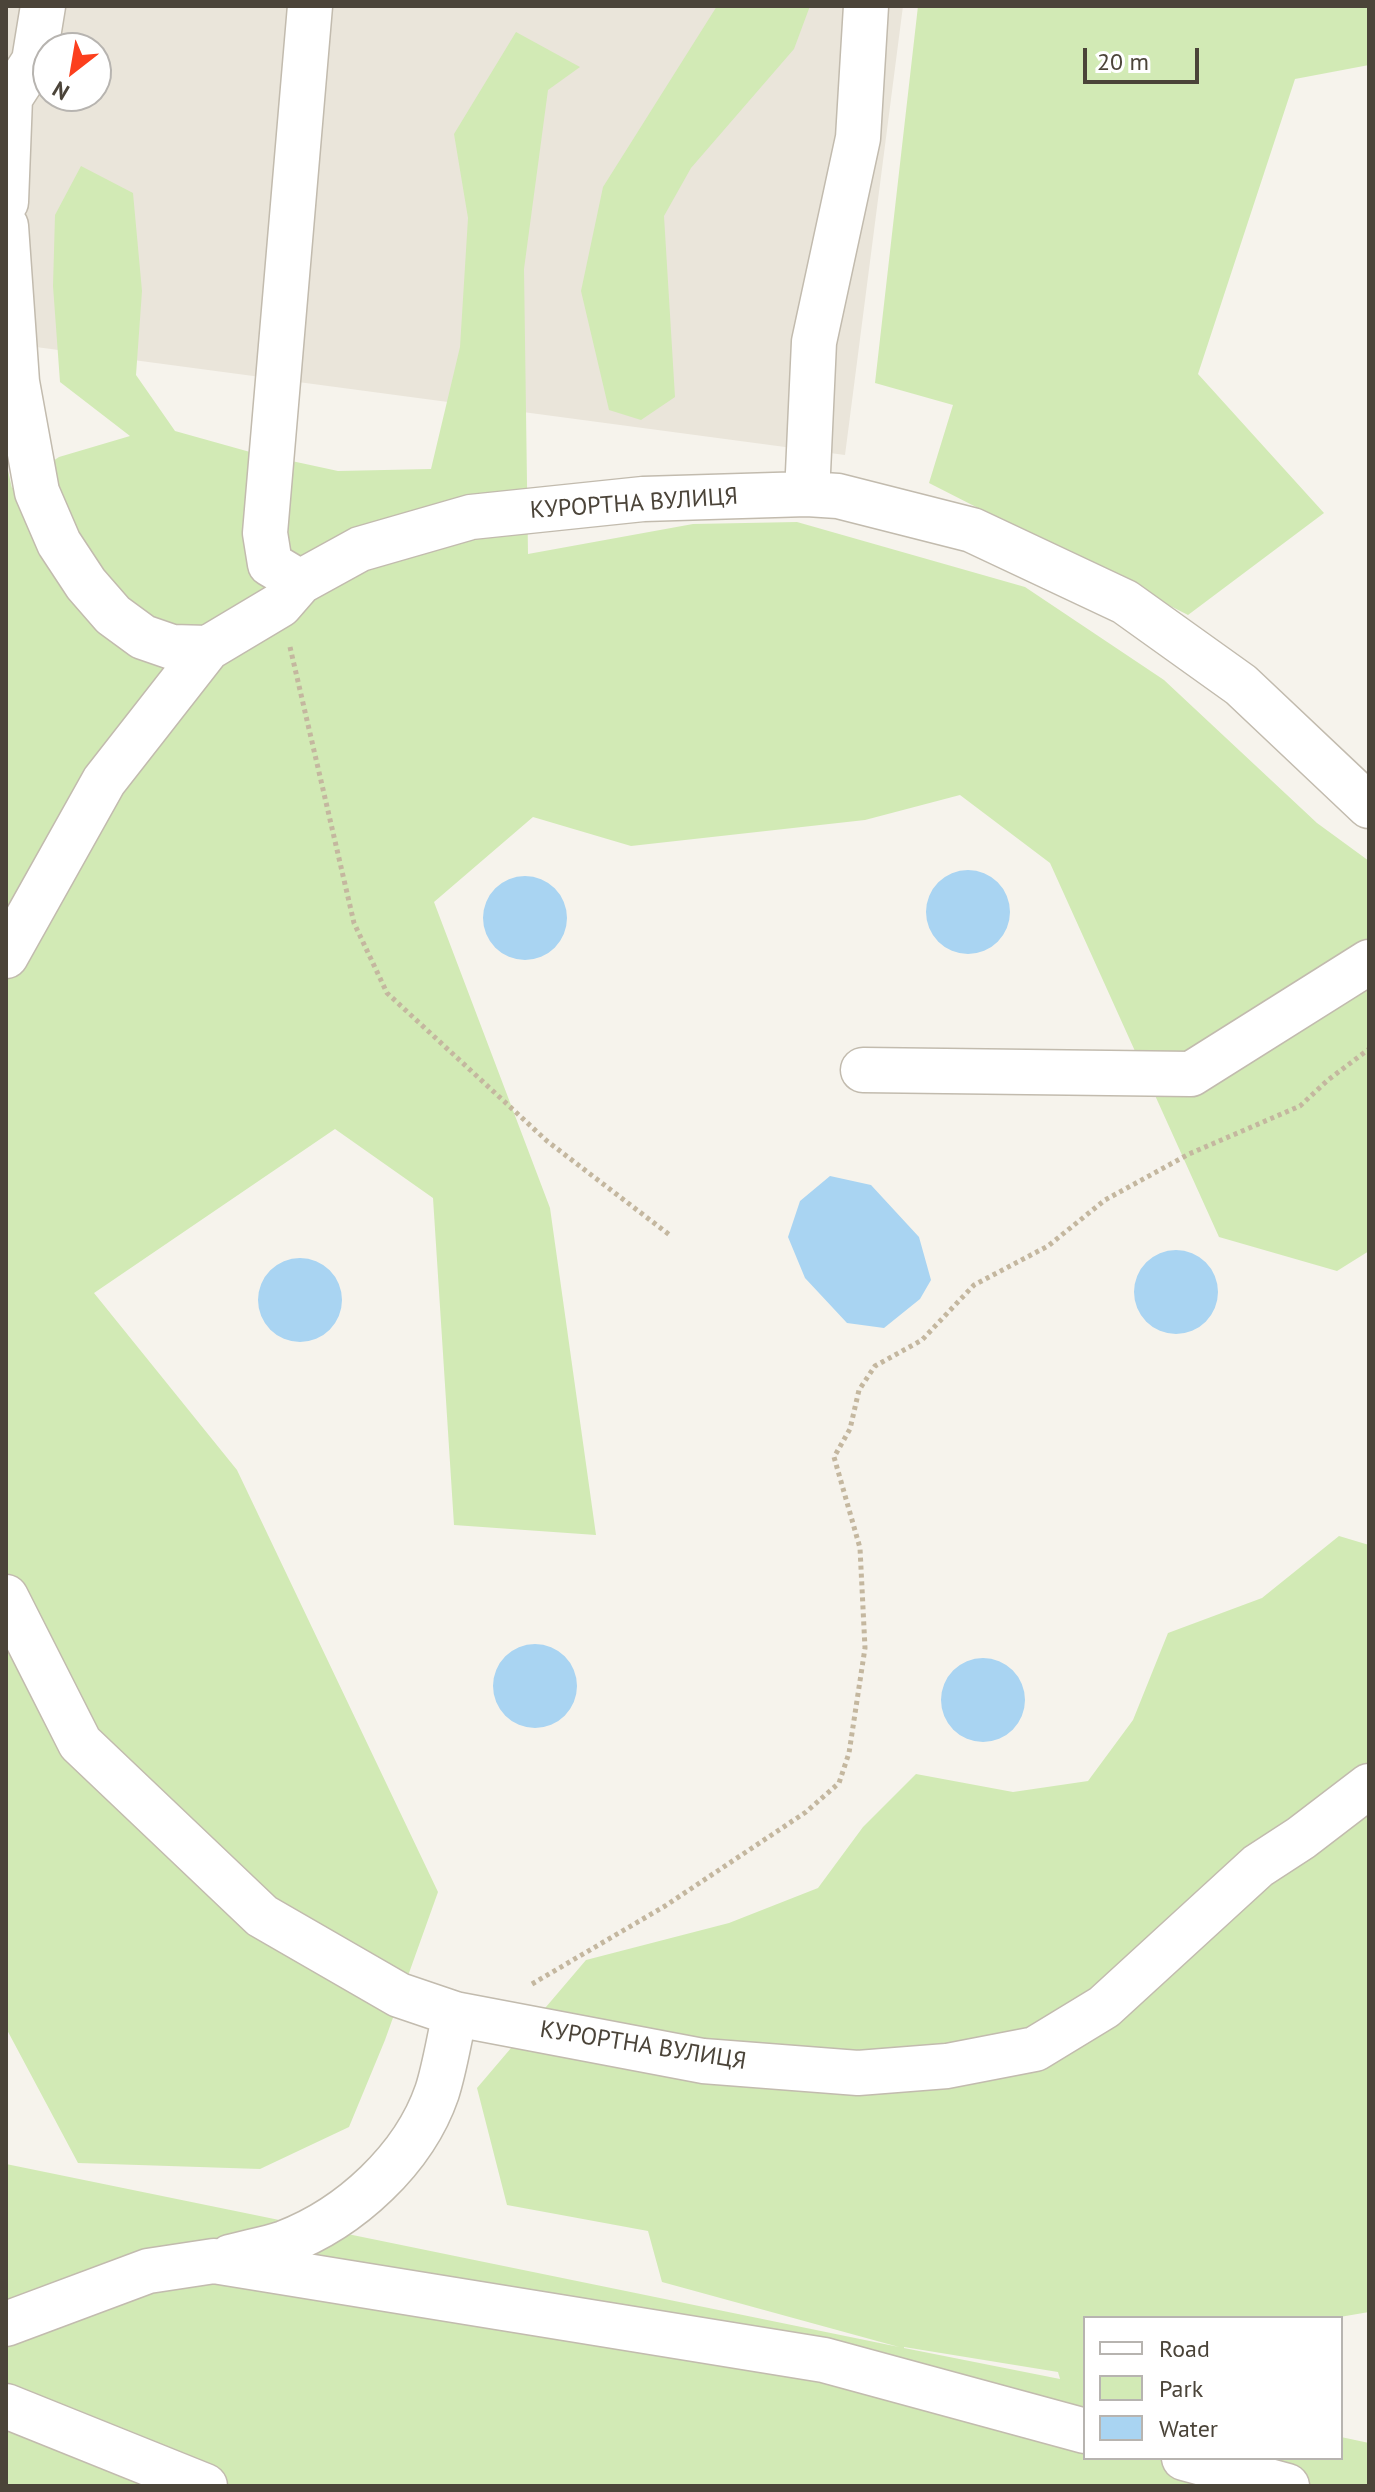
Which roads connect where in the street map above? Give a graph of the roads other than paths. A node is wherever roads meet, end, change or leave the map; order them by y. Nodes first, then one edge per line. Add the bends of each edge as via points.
1 (310, 6) edge
2 (866, 6) edge
3 (38, 12) edge
4 (8, 97) edge
5 (6, 202) edge
6 (6, 226) edge
7 (807, 494) junction
8 (290, 593) junction
9 (208, 648) junction
10 (1369, 806) edge
11 (6, 956) edge
12 (1369, 962) edge
13 (863, 1070) dead end
14 (6, 1597) edge
15 (1369, 1786) edge
16 (455, 2014) junction
17 (214, 2261) junction
18 (6, 2324) edge
19 (6, 2406) edge
20 (1083, 2430) edge
21 (1191, 2460) edge
22 (205, 2486) edge
23 (1287, 2486) edge

1 - 8 lane via 265,533 270,564
2 - 7 lane via 858,138 814,342
3 - 4 lane via 34,61
4 - 5 lane
6 - 9 lane via 17,382 37,492 59,543 113,615 143,637 172,647
7 - 8 lane, КУРОРТНА ВУЛИЦЯ via 643,499 471,517 360,549
7 - 10 lane, КУРОРТНА ВУЛИЦЯ via 838,496 972,530 1125,602 1241,685
8 - 9 lane, КУРОРТНА ВУЛИЦЯ
9 - 11 lane, КУРОРТНА ВУЛИЦЯ via 104,781
12 - 13 lane via 1191,1074
14 - 16 lane, КУРОРТНА ВУЛИЦЯ via 80,1743 262,1916 399,1995
15 - 16 lane, КУРОРТНА ВУЛИЦЯ via 1258,1866 1104,2007 1035,2049 947,2066 858,2073 703,2061
16 - 17 lane via 437,2092 416,2136 366,2194 341,2214 284,2242
17 - 18 lane via 148,2271
17 - 20 lane via 824,2360
19 - 22 lane
21 - 23 lane

